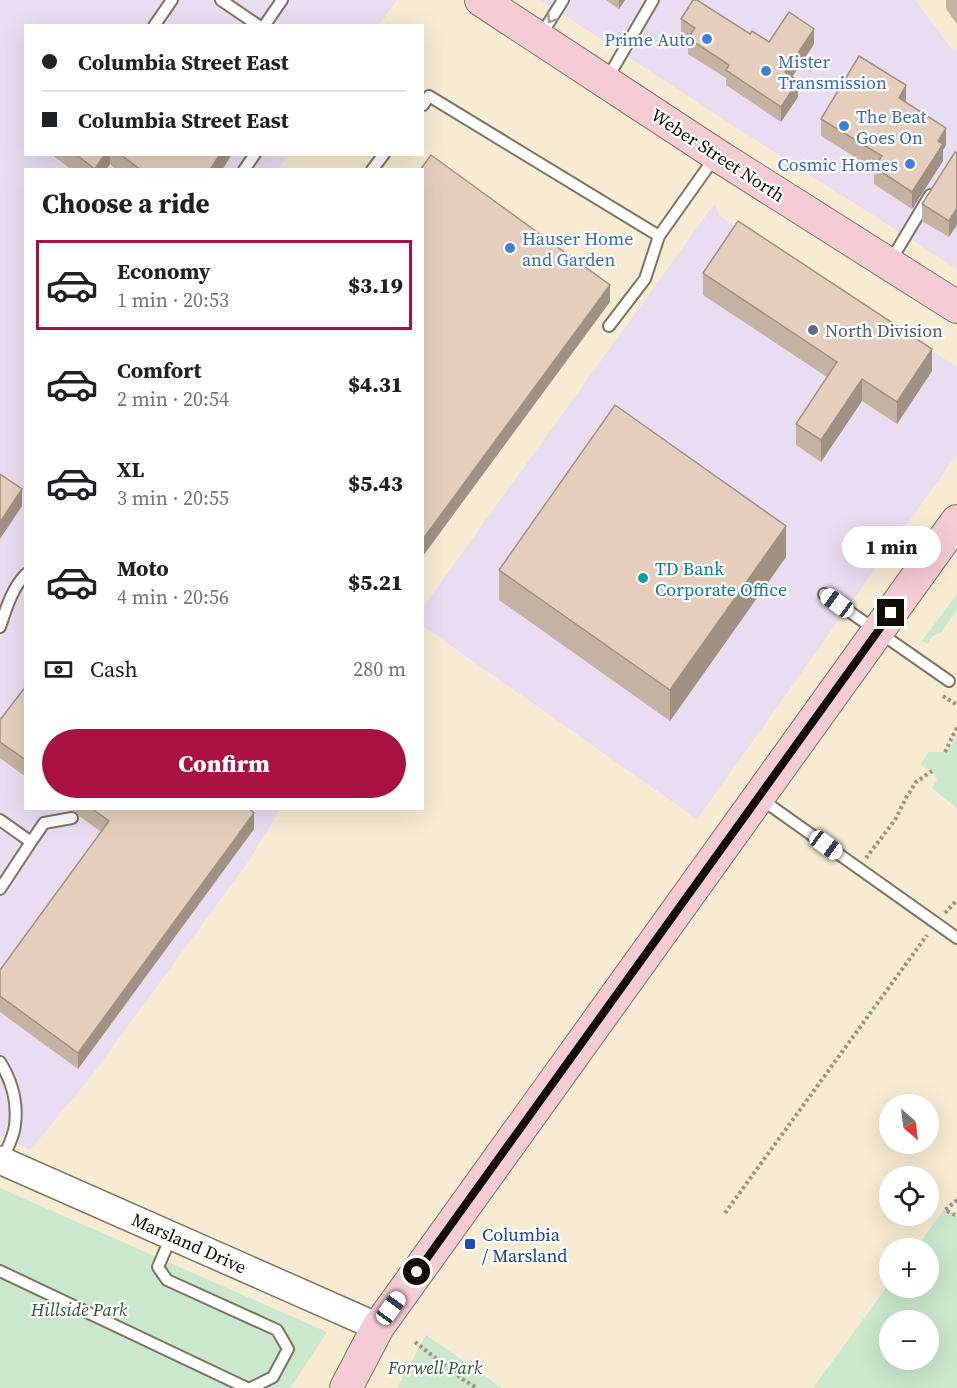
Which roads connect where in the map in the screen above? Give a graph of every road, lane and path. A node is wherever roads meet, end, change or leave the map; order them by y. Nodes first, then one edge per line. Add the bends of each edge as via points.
1 (172, 0) edge
2 (221, 0) edge
3 (282, 0) edge
4 (481, 0) edge
5 (563, 0) edge
6 (652, 0) edge
7 (243, 15) junction
8 (155, 24) edge
9 (236, 24) edge
10 (256, 24) edge
11 (265, 24) edge
12 (539, 38) junction
13 (605, 82) junction
14 (424, 104) edge
15 (717, 155) junction
16 (934, 187) edge
17 (659, 236) junction
18 (889, 264) junction
19 (957, 307) edge
20 (609, 326) dead end
21 (957, 520) edge
22 (24, 576) edge
23 (824, 594) dead end
24 (0, 627) edge
25 (878, 632) junction
26 (949, 681) dead end
27 (940, 694) dead end
28 (957, 705) edge
29 (957, 728) edge
30 (945, 752) dead end
31 (932, 771) dead end
32 (759, 797) junction
33 (72, 818) dead end
34 (0, 820) edge
35 (31, 842) junction
36 (860, 869) junction
37 (0, 889) edge
38 (957, 900) edge
39 (936, 923) junction
40 (957, 938) edge
41 (0, 1062) edge
42 (1, 1160) edge
43 (957, 1200) edge
44 (725, 1213) dead end
45 (957, 1216) edge
46 (172, 1236) junction
47 (0, 1271) edge
48 (378, 1327) junction
49 (415, 1342) dead end
50 (249, 1388) edge
51 (346, 1388) edge
52 (477, 1388) edge

1 - 8 lane
2 - 7 lane
3 - 11 lane
4 - 12 main road, Weber Street North
5 -> 12 lane
6 - 13 lane
7 - 9 lane
7 - 10 lane
12 - 13 main road, Weber Street North
13 - 15 main road, Weber Street North
14 - 17 lane via 429,96
15 - 17 lane
15 - 18 main road, Weber Street North
16 - 18 lane
17 - 20 lane via 645,279
18 - 19 main road, Weber Street North
21 - 25 main road
22 - 24 lane
23 - 25 lane
25 - 26 lane
25 - 32 main road
27 - 28 path
29 - 30 path
31 - 36 path via 916,782
32 - 36 lane
32 - 48 main road
33 - 35 lane via 44,823
34 - 35 lane
35 - 37 lane
36 - 39 lane
38 - 39 path
39 - 40 lane
39 - 44 path
41 - 42 lane via 15,1094 13,1136
42 - 46 street, Marsland Drive
43 - 45 path via 945,1210
46 - 48 street, Marsland Drive
46 - 50 lane via 158,1267 167,1280 277,1330 288,1349 273,1377
47 - 50 lane
48 - 51 main road
49 - 52 path

